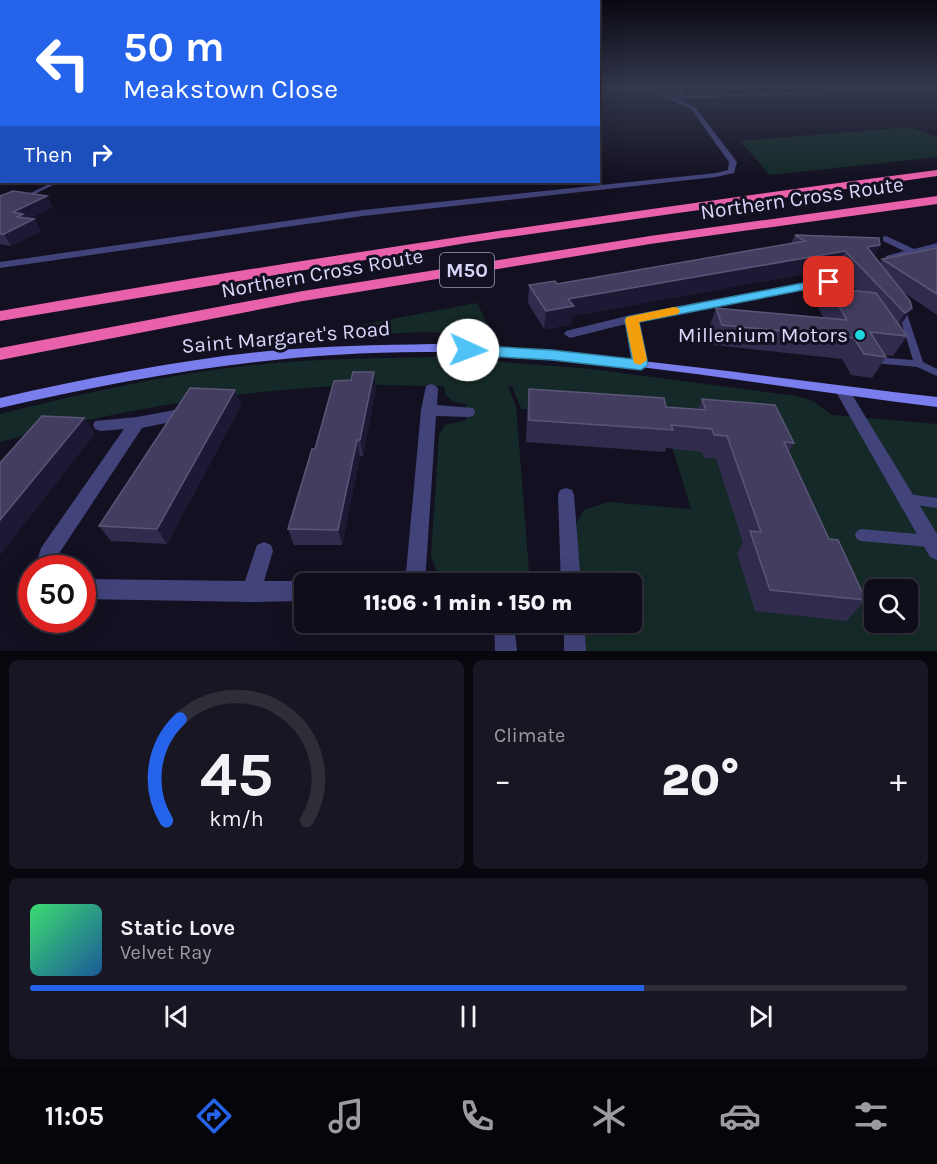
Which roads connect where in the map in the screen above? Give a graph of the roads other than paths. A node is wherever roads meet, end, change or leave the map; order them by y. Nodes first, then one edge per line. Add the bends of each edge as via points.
1 (701, 118) edge
2 (937, 173) edge
3 (54, 183) edge
4 (937, 200) edge
5 (12, 203) edge
6 (886, 239) dead end
7 (937, 246) edge
8 (914, 252) junction
9 (883, 260) edge
10 (0, 265) edge
11 (829, 282) dead end
12 (903, 314) edge
13 (0, 316) edge
14 (631, 320) junction
15 (570, 334) dead end
16 (0, 354) edge
17 (874, 360) edge
18 (919, 364) junction
19 (641, 365) junction
20 (937, 373) edge
21 (431, 389) dead end
22 (843, 393) junction
23 (937, 402) edge
24 (0, 403) edge
25 (428, 410) junction
26 (468, 412) dead end
27 (175, 416) edge
28 (137, 423) junction
29 (100, 425) dead end
30 (566, 495) dead end
31 (904, 499) junction
32 (937, 502) edge
33 (861, 535) dead end
34 (934, 546) edge
35 (264, 551) dead end
36 (48, 555) edge
37 (416, 573) edge
38 (571, 573) edge
39 (96, 590) edge
40 (294, 591) edge
41 (250, 592) junction
42 (505, 633) edge
43 (575, 633) edge
44 (506, 651) edge
45 (576, 651) edge

1 - 10 street via 733,162 731,171 363,213
2 - 13 highway, Northern Cross Route / M50 via 604,217 302,263
3 - 5 lane
4 - 16 highway, Northern Cross Route / M50 via 650,240 303,296
6 - 8 street
7 - 8 street
8 - 9 street
11 - 14 street
12 - 18 lane
14 - 15 street
14 - 19 street
17 - 18 lane
18 - 20 lane
19 - 22 main road, Saint Margaret's Road
19 - 24 main road, Saint Margaret's Road via 486,351 361,349 160,369
21 - 25 street
22 - 23 main road, Saint Margaret's Road
22 - 31 street
25 - 26 street
25 - 37 street
27 - 28 street
28 - 29 street
28 - 36 street
30 - 38 street
31 - 32 lane
31 - 34 street
33 - 34 lane
35 - 41 street
39 - 41 street
40 - 41 street
42 - 44 street
43 - 45 street

